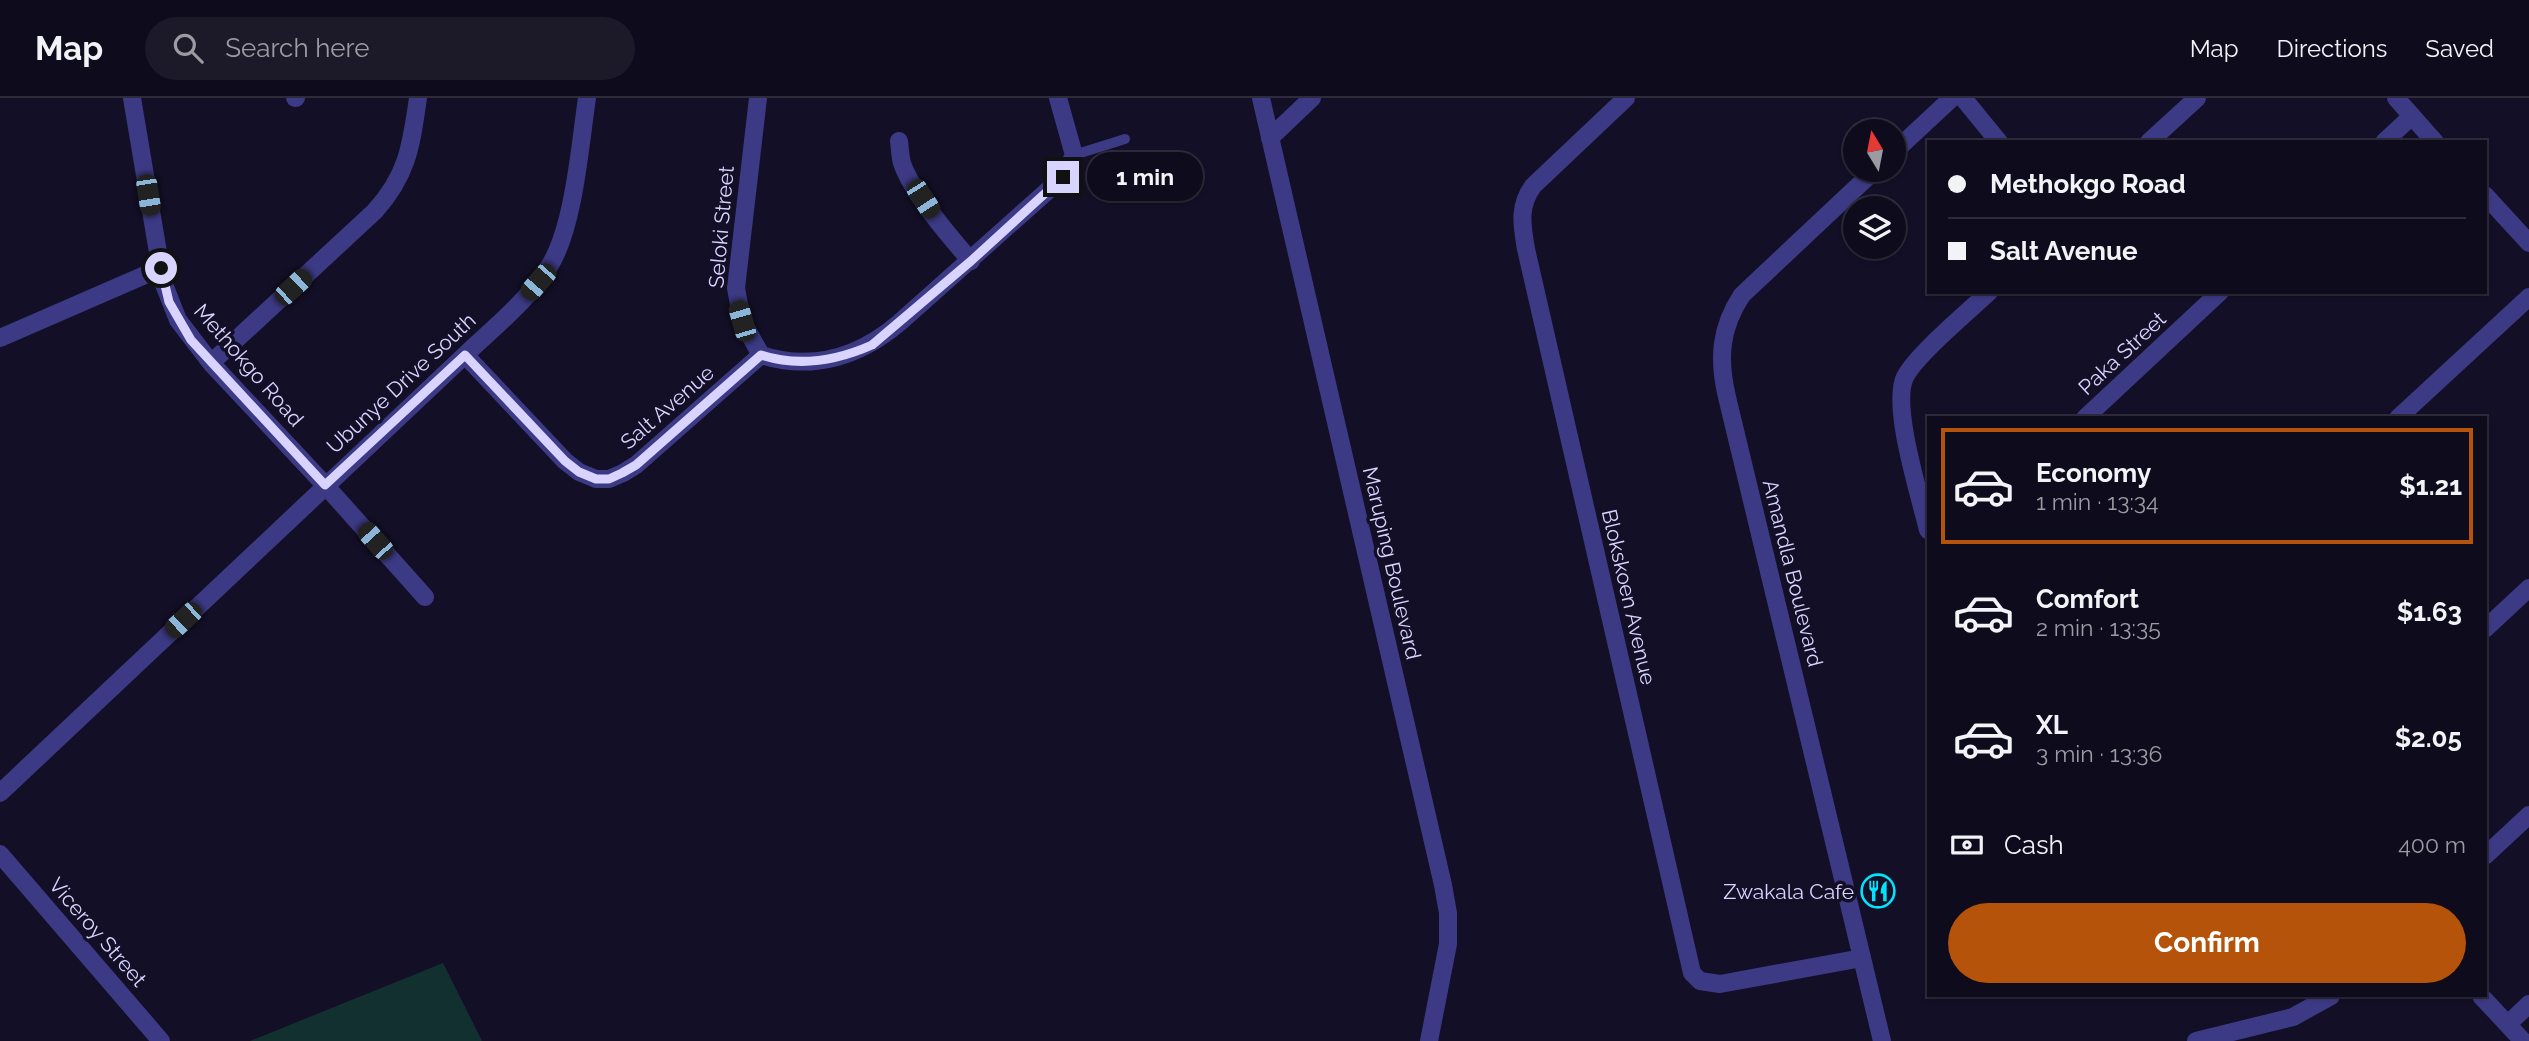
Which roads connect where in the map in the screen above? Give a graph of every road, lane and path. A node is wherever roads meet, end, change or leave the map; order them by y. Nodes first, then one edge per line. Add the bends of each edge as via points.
1 (132, 98) edge
2 (418, 98) edge
3 (587, 98) edge
4 (758, 98) edge
5 (1058, 98) edge
6 (1261, 98) edge
7 (1312, 98) edge
8 (1626, 98) edge
9 (1952, 98) edge
10 (1963, 98) edge
11 (2197, 98) edge
12 (2396, 98) edge
13 (2412, 116) junction
14 (1270, 138) junction
15 (1125, 139) dead end
16 (1997, 140) edge
17 (2152, 140) edge
18 (2386, 140) edge
19 (2433, 140) edge
20 (899, 141) dead end
21 (1906, 141) edge
22 (1074, 155) junction
23 (1862, 182) edge
24 (2487, 197) edge
25 (2529, 243) edge
26 (971, 261) junction
27 (161, 268) junction
28 (1987, 294) edge
29 (2218, 294) edge
30 (2529, 297) edge
31 (0, 338) edge
32 (465, 355) junction
33 (761, 355) junction
34 (211, 363) junction
35 (2087, 416) edge
36 (2400, 416) edge
37 (325, 485) junction
38 (1925, 499) edge
39 (1927, 520) edge
40 (2529, 588) edge
41 (425, 597) dead end
42 (2487, 627) edge
43 (0, 793) edge
44 (2529, 815) edge
45 (0, 854) edge
46 (2487, 854) edge
47 (1862, 958) junction
48 (2329, 997) edge
49 (2483, 997) edge
50 (2529, 1004) edge
51 (2508, 1024) junction
52 (161, 1041) edge
53 (1429, 1041) edge
54 (1882, 1041) edge
55 (2196, 1041) edge
56 (2523, 1041) edge

1 - 27 street, Methokgo Road
2 - 34 street via 405,167 392,192
3 - 32 street, Ubunye Drive South via 560,248 523,299
4 - 33 street, Seloki Street via 736,288 742,321
5 - 22 street
6 - 14 street, Maruping Boulevard
7 - 14 street
8 - 47 street, Blokskoen Avenue via 1533,187 1525,197 1522,219 1692,973 1700,981 1720,984
9 - 21 street
10 - 16 street
11 - 17 street
12 - 13 street
13 - 18 street
13 - 19 street
14 - 53 street, Maruping Boulevard via 1448,913 1448,944
15 - 22 lane
20 - 26 street via 902,163 914,186
22 - 26 street via 1063,177
23 - 47 street, Amandla Boulevard via 1742,295 1721,344 1723,382
24 - 25 street
26 - 33 street via 886,335 864,348 815,361 792,362
27 - 31 street
27 - 34 street, Methokgo Road via 178,320
28 - 38 street via 1905,377 1901,411
29 - 35 street, Paka Street
30 - 36 street
32 - 33 street, Salt Avenue via 565,461 596,479 609,479 636,465
32 - 37 street, Ubunye Drive South
34 - 37 street, Methokgo Road
37 - 41 street, Methokgo Road
37 - 43 street, Ubunye Drive South
38 - 39 street
40 - 42 street
44 - 46 street
45 - 52 street, Viceroy Street
47 - 54 street, Amandla Boulevard
48 - 55 street via 2293,1017
49 - 51 street
50 - 51 street
51 - 56 street

